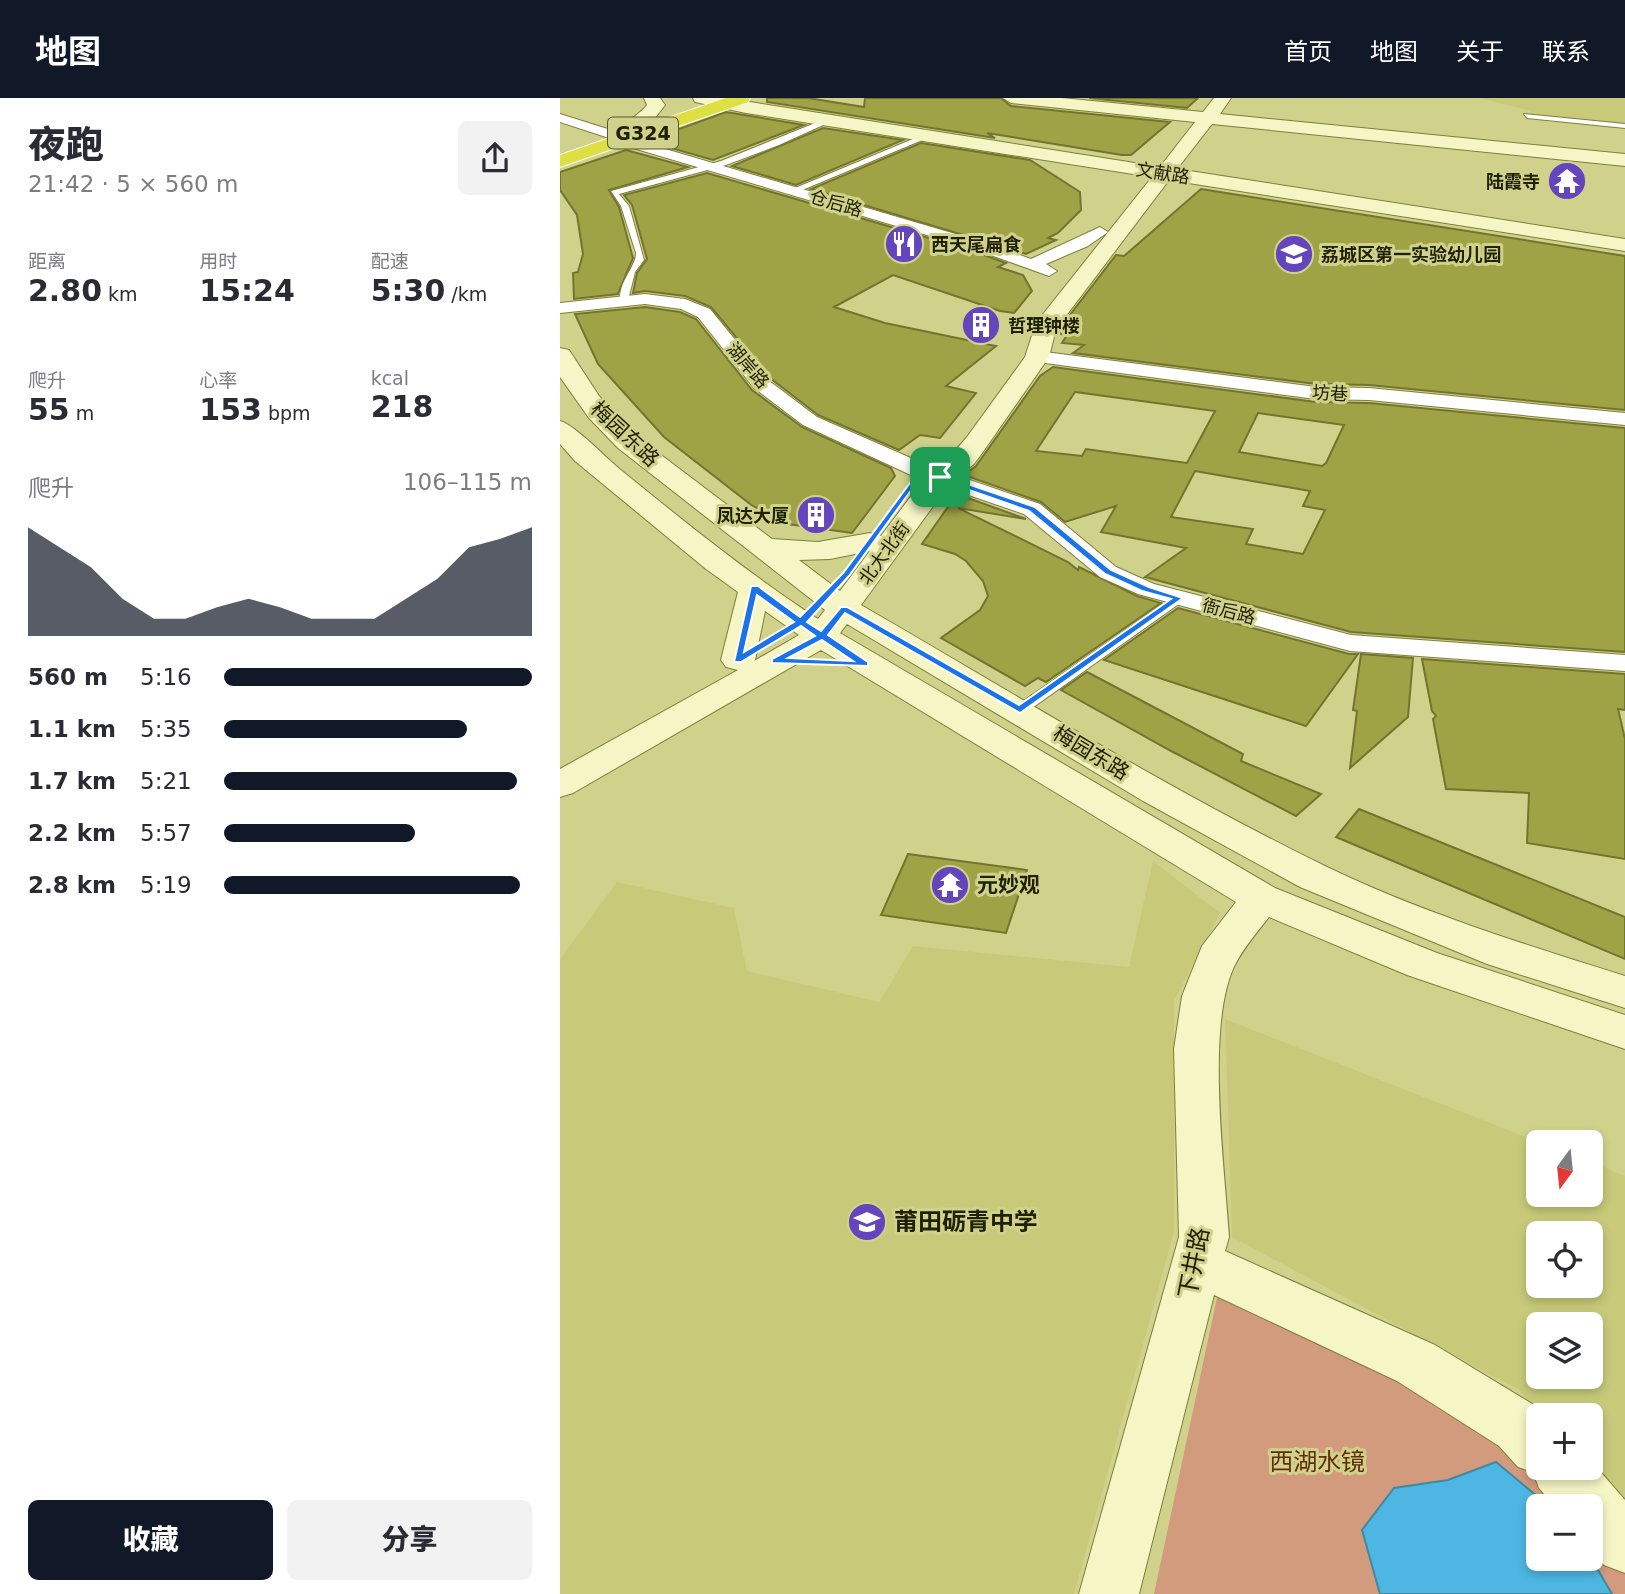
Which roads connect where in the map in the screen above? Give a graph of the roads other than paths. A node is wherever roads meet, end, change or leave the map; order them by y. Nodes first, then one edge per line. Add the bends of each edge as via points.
1 (652, 98) edge
2 (1011, 98) edge
3 (1211, 98) edge
4 (1223, 98) edge
5 (724, 99) edge
6 (1527, 116) dead end
7 (1201, 117) junction
8 (560, 118) edge
9 (828, 121) junction
10 (1625, 126) edge
11 (620, 134) junction
12 (928, 136) junction
13 (560, 150) edge
14 (1625, 160) edge
15 (560, 161) edge
16 (713, 166) junction
17 (1161, 171) junction
18 (792, 191) junction
19 (1625, 237) edge
20 (1625, 245) edge
21 (1045, 277) junction
22 (623, 300) junction
23 (560, 308) edge
24 (560, 355) edge
25 (1037, 357) junction
26 (1625, 419) edge
27 (560, 429) edge
28 (930, 474) junction
29 (870, 542) junction
30 (760, 546) junction
31 (870, 573) junction
32 (754, 588) junction
33 (1178, 598) junction
34 (824, 615) junction
35 (899, 640) junction
36 (737, 660) junction
37 (776, 661) junction
38 (1625, 663) edge
39 (865, 664) junction
40 (1020, 710) junction
41 (560, 762) edge
42 (560, 785) edge
43 (1261, 898) junction
44 (1625, 992) edge
45 (1625, 1032) edge
46 (1197, 1262) junction
47 (1526, 1434) edge
48 (1569, 1480) edge
49 (1625, 1544) edge
50 (1109, 1594) edge

1 - 11 main road via 656,105 650,114
2 - 7 main road
3 - 7 main road
4 - 7 main road
5 - 9 main road, 文献路
5 - 11 highway, G324
5 - 17 main road, 文献路
6 - 10 lane
7 - 14 main road
7 - 17 main road
8 - 11 street, 仓后路
9 - 12 main road, 文献路
9 - 16 lane
11 - 13 highway, G324
11 - 15 highway, G324
11 - 16 street, 仓后路
12 - 17 main road, 文献路
12 - 18 lane
16 - 18 street, 仓后路
16 - 22 lane via 614,193 625,206 640,253
17 - 19 main road, 文献路
17 - 20 main road, 文献路 via 1164,184 1216,181
17 - 21 main road, 北大北街 via 1100,232
17 - 25 main road, 北大北街 via 1044,328
18 - 21 street, 仓后路
21 - 28 main road, 北大北街 via 1026,355 966,439
22 - 23 street, 湖岸路
22 - 28 street, 湖岸路 via 685,304 704,313 761,384 810,421
24 - 30 main road, 梅园东路 via 575,384 627,442
25 - 26 street, 坊巷 via 1316,393
25 - 28 main road, 北大北街 via 964,458
27 - 32 main road, 梅园东路 via 639,500
28 - 29 main road, 北大北街
28 - 31 main road, 北大北街
28 - 33 street, 衙后路 via 1032,509 1108,572
29 - 30 main road via 803,553
29 - 34 main road, 北大北街
30 - 34 main road, 梅园东路
31 - 34 main road, 北大北街
31 - 35 main road
32 - 34 main road, 梅园东路
32 - 36 main road
33 - 38 street, 衙后路 via 1350,643
33 - 40 lane
34 - 35 main road, 梅园东路
34 - 36 main road, 北大北街
34 - 37 main road, 北大北街
34 - 39 main road, 梅园东路
35 - 40 main road, 梅园东路
36 - 41 main road, 北大北街
37 - 39 main road
37 - 42 main road, 北大北街
39 - 43 main road, 梅园东路
40 - 44 main road, 梅园东路 via 1156,792 1314,877 1502,953
43 - 45 main road, 梅园东路 via 1422,964
43 - 46 main road, 下井路 via 1217,957 1203,996 1196,1049 1204,1237
46 - 47 main road via 1416,1363
46 - 50 main road, 下井路
48 - 49 main road

